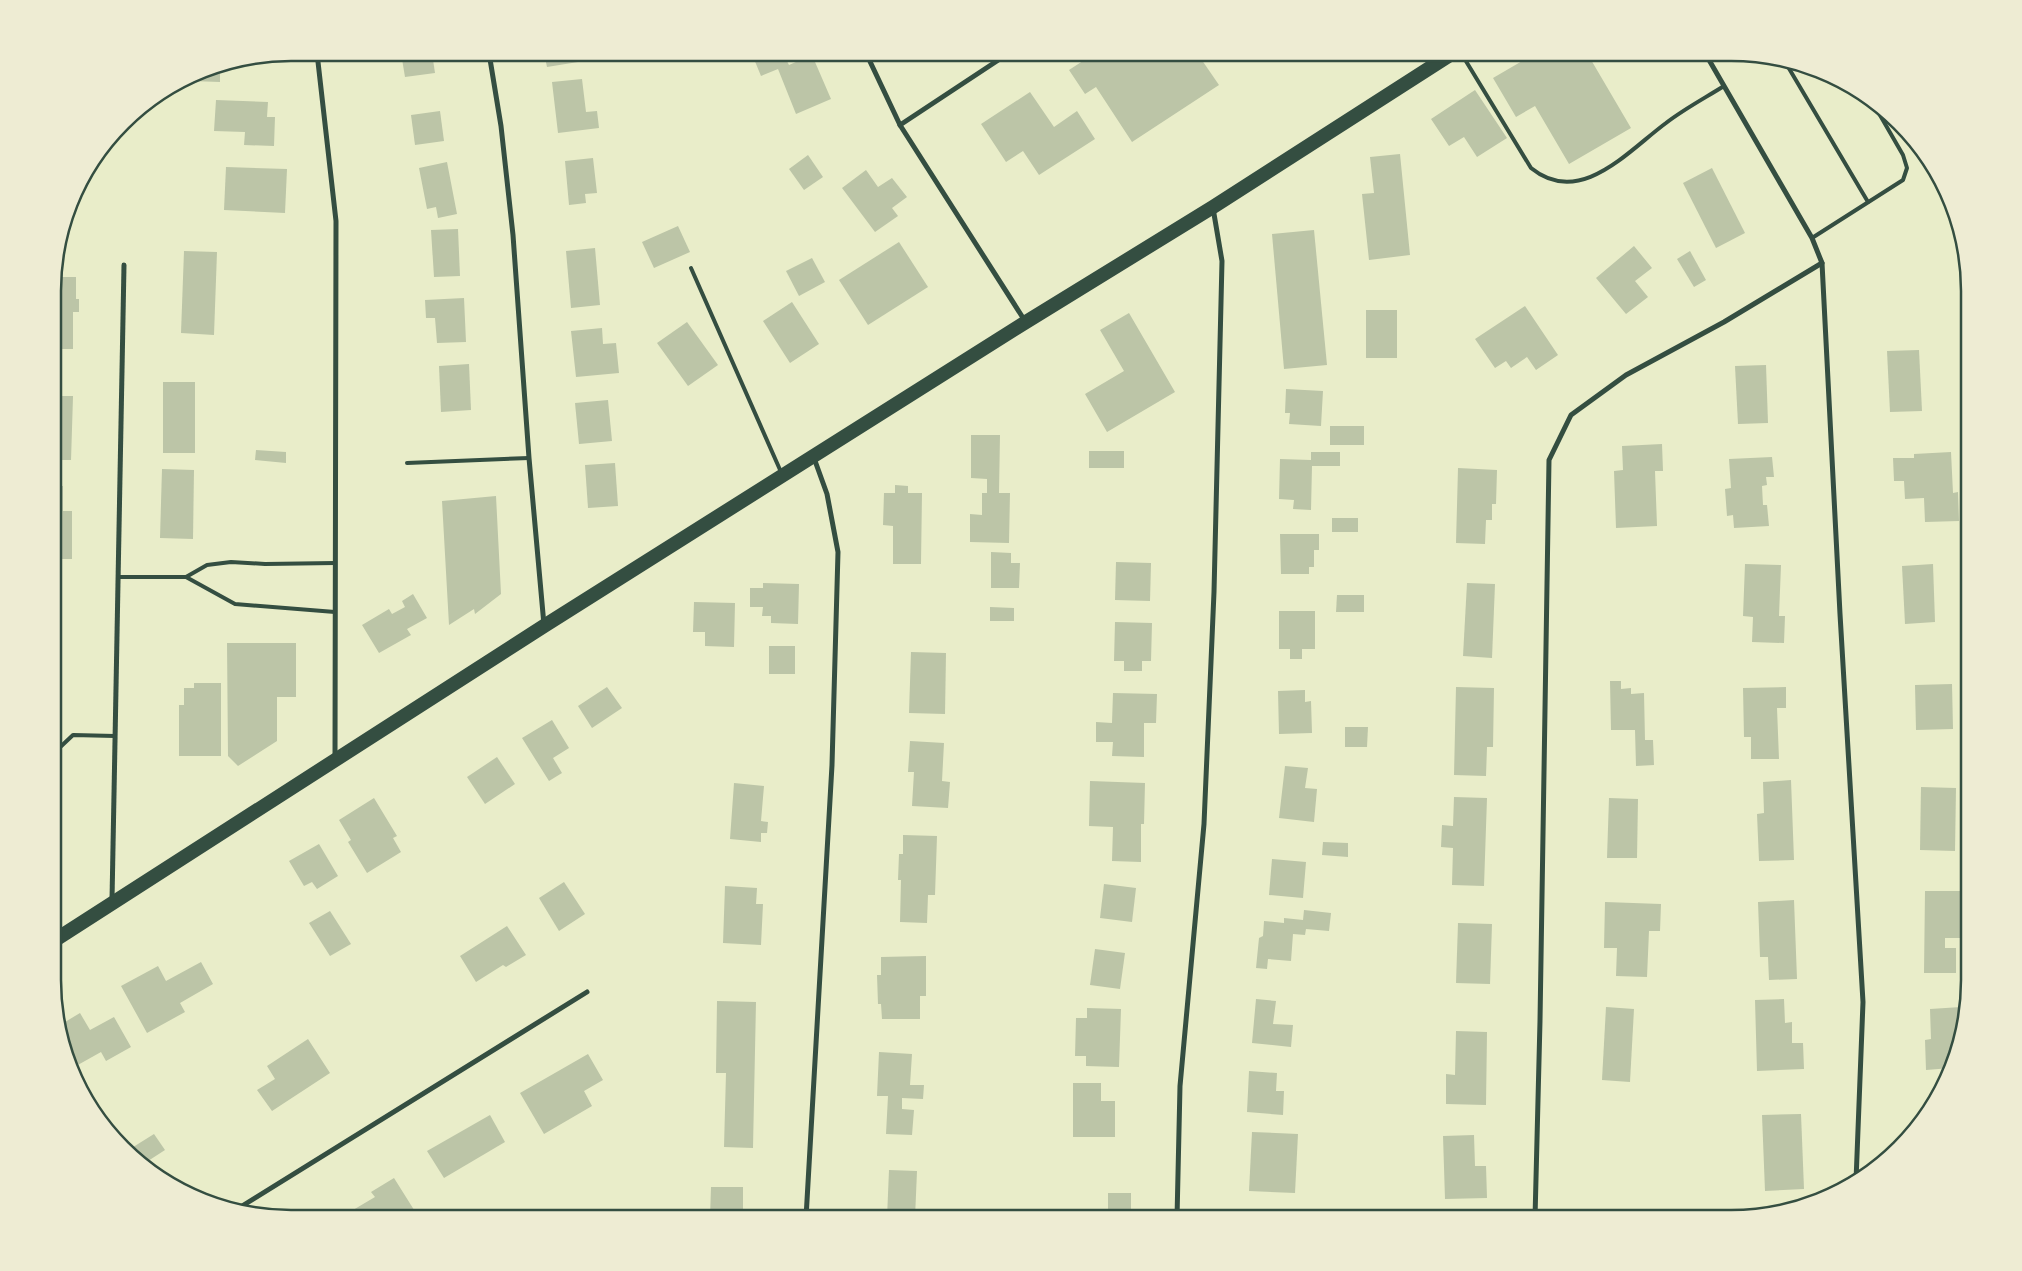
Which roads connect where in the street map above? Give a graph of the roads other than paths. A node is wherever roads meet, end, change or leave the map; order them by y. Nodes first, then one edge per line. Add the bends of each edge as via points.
1 (318, 61) edge
2 (490, 61) edge
3 (870, 61) edge
4 (996, 61) edge
5 (1439, 61) edge
6 (1466, 61) edge
7 (1710, 61) edge
8 (1789, 69) edge
9 (1724, 86) junction
10 (1881, 116) edge
11 (900, 125) junction
12 (1868, 202) junction
13 (1212, 207) junction
14 (1812, 238) junction
15 (1822, 263) junction
16 (124, 265) dead end
17 (691, 268) dead end
18 (1026, 322) junction
19 (814, 457) junction
20 (529, 458) junction
21 (407, 463) dead end
22 (783, 476) junction
23 (335, 563) junction
24 (118, 577) junction
25 (186, 577) junction
26 (335, 612) junction
27 (544, 626) junction
28 (115, 736) junction
29 (61, 746) edge
30 (335, 761) junction
31 (112, 903) junction
32 (61, 936) edge
33 (587, 992) dead end
34 (1856, 1173) edge
35 (244, 1205) edge
36 (806, 1210) edge
37 (1178, 1210) edge
38 (1534, 1210) edge

1 - 23 street via 336,221
2 - 20 street via 513,235
3 - 11 street
4 - 11 street
5 - 13 highway
6 - 9 lane via 1531,168 1564,183 1595,174
7 - 9 street
8 - 12 lane
9 - 14 street
10 - 12 lane via 1903,155 1906,168 1903,180
11 - 18 street
12 - 14 lane
13 - 18 highway
13 - 37 street via 1222,261 1214,592 1204,824 1180,1086
14 - 15 street
15 - 34 street via 1863,1002
15 - 38 street via 1724,322 1626,375 1571,415 1549,460
16 - 24 street
17 - 22 lane
18 - 19 highway
19 - 22 highway
19 - 36 street via 827,494 838,552 832,765
20 - 21 lane
20 - 27 street
22 - 27 highway
23 - 25 lane via 231,562 208,565
23 - 26 street
24 - 25 lane
24 - 28 street
25 - 26 lane via 235,604
26 - 30 street
27 - 30 highway
28 - 29 lane via 73,735
28 - 31 street
30 - 31 highway
31 - 32 highway
33 - 35 street

